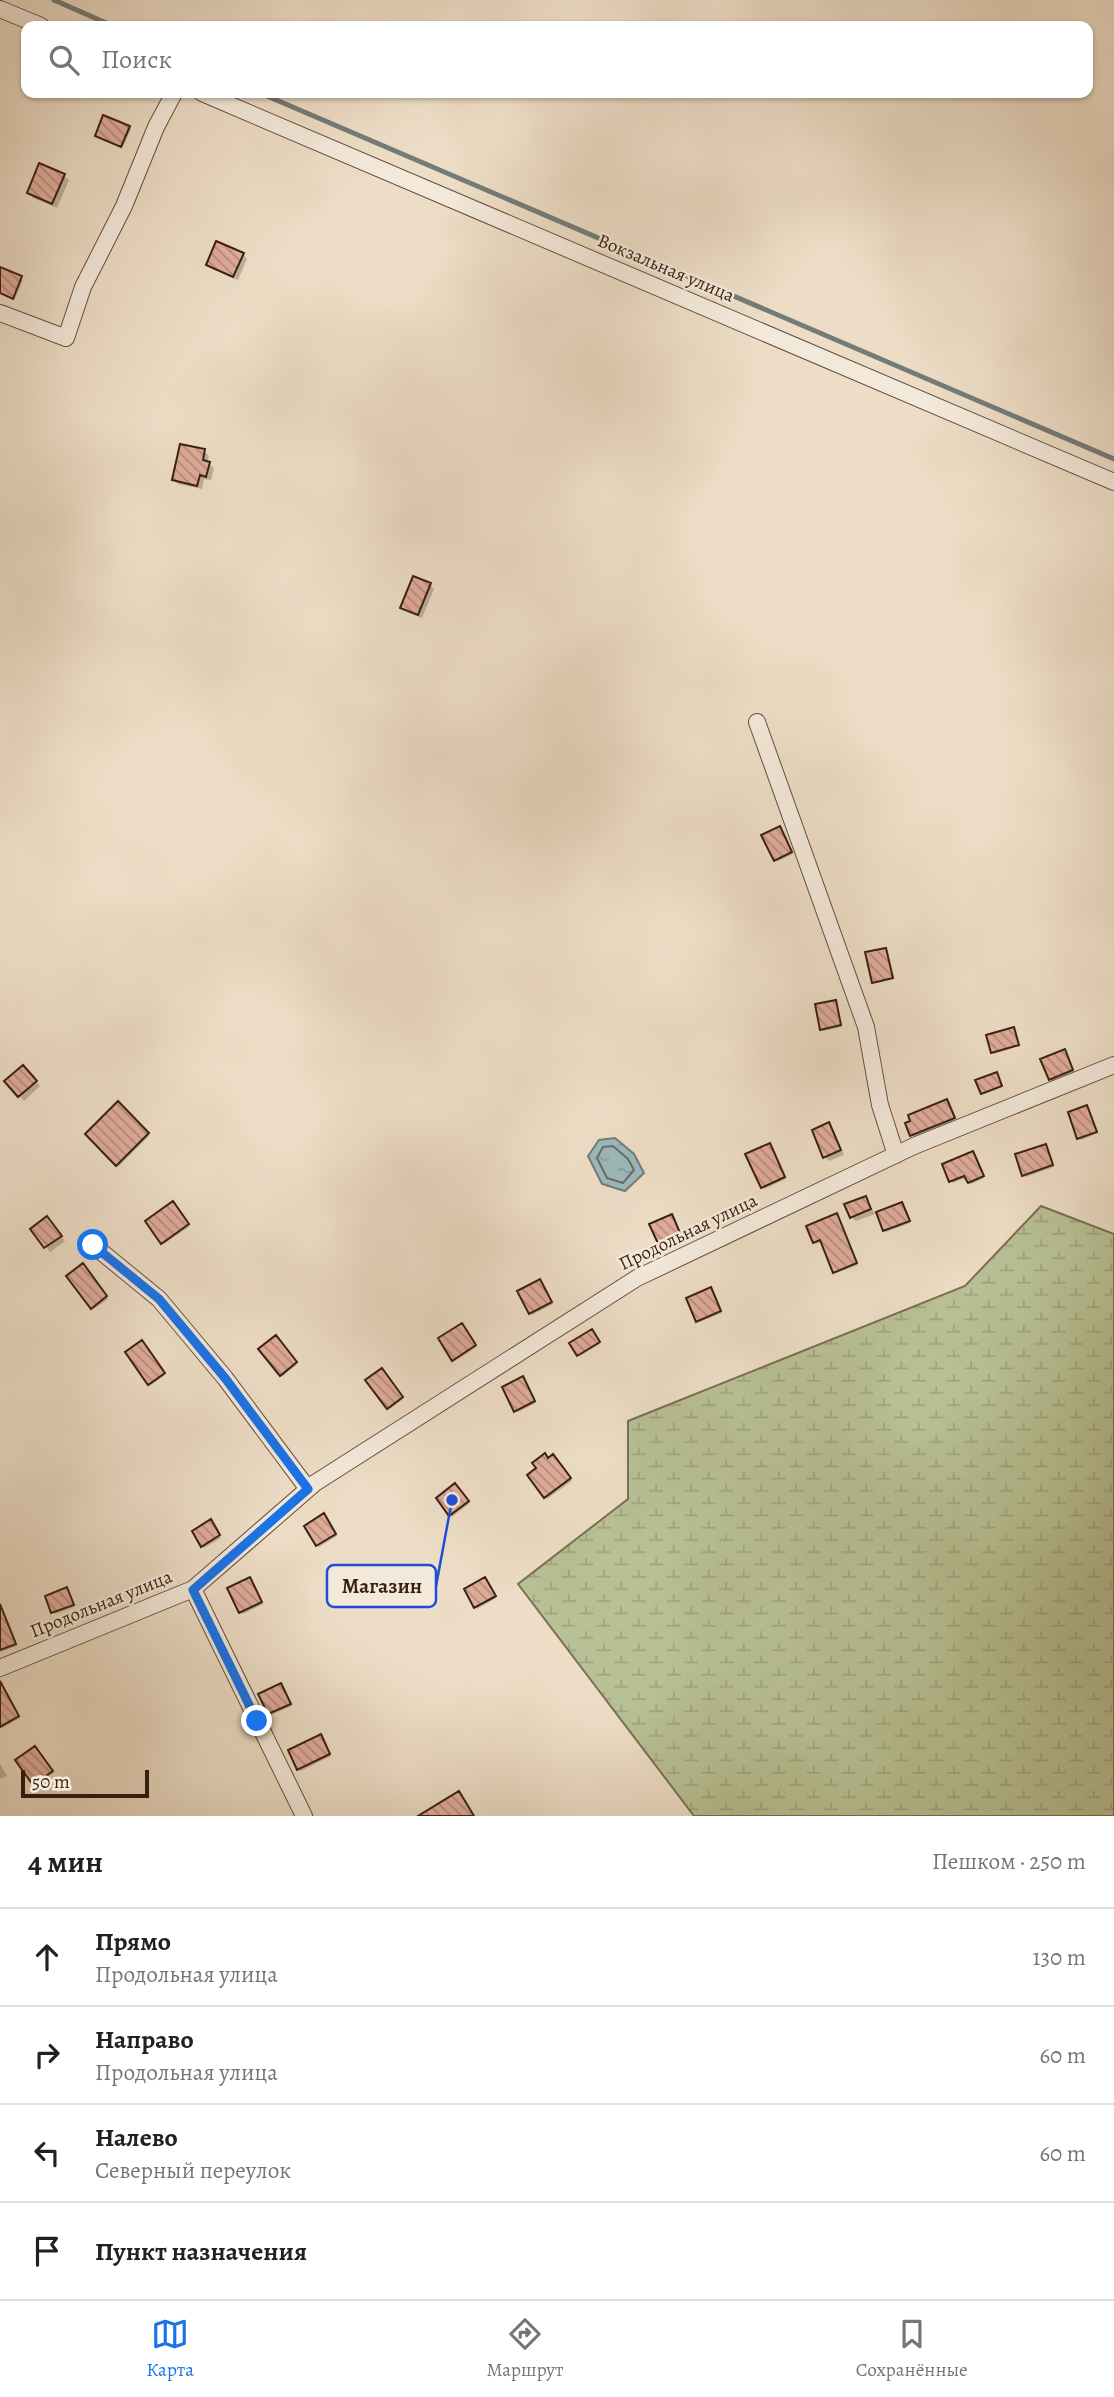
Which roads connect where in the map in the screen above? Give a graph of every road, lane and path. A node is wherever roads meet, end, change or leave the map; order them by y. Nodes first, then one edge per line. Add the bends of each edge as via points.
1 (0, 9) edge
2 (29, 21) edge
3 (171, 98) edge
4 (214, 98) edge
5 (0, 313) edge
6 (1114, 482) edge
7 (757, 722) dead end
8 (1114, 1065) edge
9 (896, 1154) junction
10 (93, 1245) dead end
11 (308, 1489) junction
12 (193, 1590) junction
13 (0, 1668) edge
14 (304, 1816) edge

1 - 2 street
3 - 5 street via 83,287 66,338
4 - 6 street, Вокзальная улица
7 - 9 street via 866,1027 880,1105
8 - 9 street, Продольная улица
9 - 11 street, Продольная улица via 637,1278
10 - 11 street via 159,1299
11 - 12 street, Продольная улица
12 - 13 street, Продольная улица
12 - 14 street

